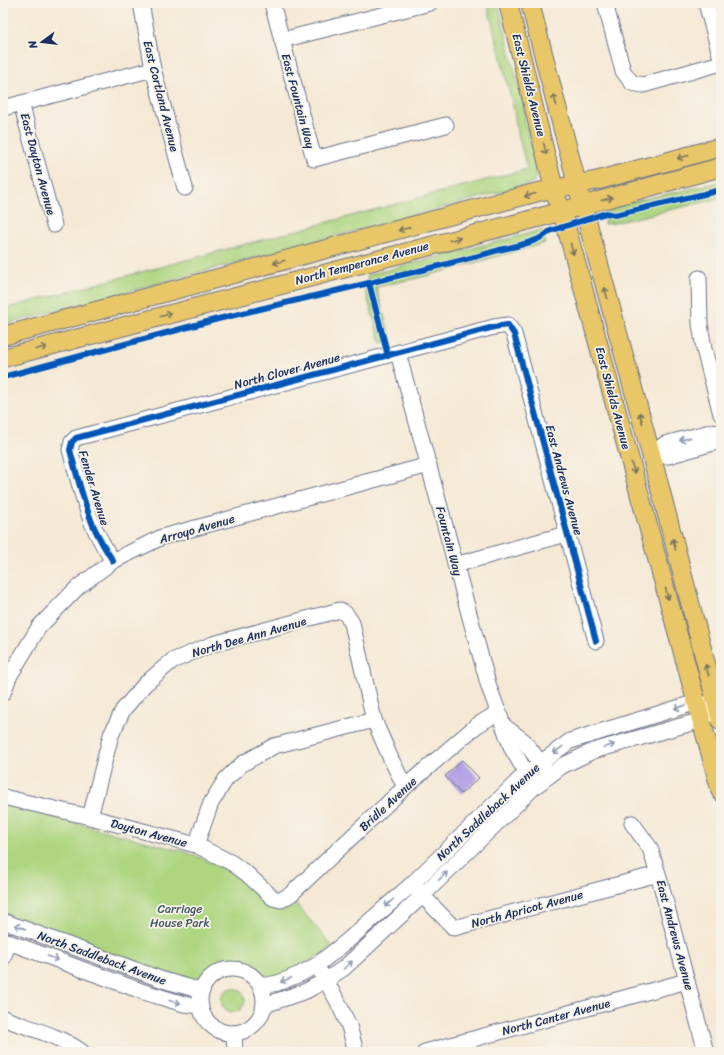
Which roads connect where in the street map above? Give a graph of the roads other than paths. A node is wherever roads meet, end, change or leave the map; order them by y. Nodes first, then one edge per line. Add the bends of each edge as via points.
1 (141, 3) edge
2 (272, 3) edge
3 (430, 3) edge
4 (508, 3) edge
5 (530, 3) edge
6 (605, 3) edge
7 (706, 3) edge
8 (282, 40) junction
9 (721, 58) edge
10 (721, 64) edge
11 (153, 68) junction
12 (21, 103) junction
13 (3, 108) edge
14 (446, 125) dead end
15 (721, 147) edge
16 (721, 167) edge
17 (577, 184) junction
18 (185, 188) dead end
19 (554, 189) junction
20 (583, 206) junction
21 (562, 211) junction
22 (54, 225) dead end
23 (699, 278) dead end
24 (508, 325) joint
25 (3, 336) edge
26 (398, 353) junction
27 (3, 358) edge
28 (716, 373) edge
29 (721, 414) edge
30 (721, 433) edge
31 (721, 438) edge
32 (72, 442) joint
33 (651, 454) junction
34 (429, 465) junction
35 (566, 534) junction
36 (113, 561) junction
37 (456, 565) junction
38 (596, 641) dead end
39 (3, 693) edge
40 (696, 702) junction
41 (499, 712) junction
42 (720, 712) edge
43 (374, 720) junction
44 (702, 720) junction
45 (504, 726) junction
46 (541, 763) junction
47 (527, 774) junction
48 (550, 776) junction
49 (537, 786) junction
50 (405, 787) junction
51 (721, 792) edge
52 (3, 797) edge
53 (90, 817) junction
54 (632, 822) dead end
55 (196, 845) junction
56 (658, 874) junction
57 (412, 884) junction
58 (423, 895) junction
59 (281, 900) joint
60 (3, 921) edge
61 (6, 941) edge
62 (3, 958) edge
63 (317, 965) junction
64 (326, 980) junction
65 (687, 981) junction
66 (261, 986) junction
67 (201, 998) junction
68 (264, 1007) junction
69 (3, 1018) edge
70 (234, 1033) junction
71 (82, 1052) edge
72 (235, 1052) edge
73 (356, 1052) edge
74 (425, 1052) edge
75 (706, 1052) edge

1 - 11 street, East Cortland Avenue
2 - 8 street, East Fountain Way
3 - 8 street
4 -> 19 main road, East Shields Avenue
17 -> 5 main road, East Shields Avenue
6 - 10 street via 623,71 632,83 643,85
7 - 9 street
8 - 14 street, East Fountain Way via 314,159
11 - 12 street
11 - 18 street, East Cortland Avenue
12 - 13 street
12 - 22 street, East Dayton Avenue
15 -> 17 main road, North Temperance Avenue
20 -> 16 main road, North Temperance Avenue
17 - 19 main road, North Temperance Avenue
17 - 20 main road, East Shields Avenue
19 - 21 main road, East Shields Avenue
19 -> 25 main road, North Temperance Avenue
20 - 21 main road, North Temperance Avenue
33 -> 20 main road, East Shields Avenue
27 -> 21 main road, North Temperance Avenue
21 -> 40 main road, East Shields Avenue
23 - 28 street via 700,324 704,349
24 - 26 street, North Clover Avenue
24 - 35 street, East Andrews Avenue via 514,334
26 - 32 street, North Clover Avenue via 76,438
26 - 34 street, Fountain Way
28 - 29 street
30 -> 33 street via 710,432 665,444
31 - 33 street via 714,443 668,456
32 - 36 street, Fender Avenue via 70,450 92,524
42 -> 33 main road, East Shields Avenue
34 - 36 street, Arroyo Avenue via 162,537
34 - 37 street, Fountain Way
35 - 37 street
35 - 38 street, East Andrews Avenue
36 - 39 street, Arroyo Avenue via 78,586 39,627 9,677
37 - 41 street, Fountain Way via 489,688
40 - 42 street
40 - 44 main road, East Shields Avenue
40 -> 46 street, North Saddleback Avenue via 570,741
41 - 45 street, Fountain Way
41 - 50 street, Bridle Avenue via 476,726
42 - 44 street, North Saddleback Avenue
43 - 50 street
43 - 53 street, North Dee Ann Avenue via 352,623 340,610 213,644 172,660 145,684 123,710 111,735
43 - 55 street via 274,746 242,764 226,779 211,802
48 -> 44 street, North Saddleback Avenue via 562,766 593,751
44 - 51 main road, East Shields Avenue
45 - 46 street via 524,742
45 - 47 street, Fountain Way via 512,750
46 - 47 street, North Saddleback Avenue
46 - 48 street
47 - 49 street, Fountain Way
47 - 57 street, North Saddleback Avenue
48 - 49 street, North Saddleback Avenue
58 -> 49 street, North Saddleback Avenue
50 - 59 street, Bridle Avenue via 291,894
52 - 53 street, Dayton Avenue
53 - 55 street, Dayton Avenue
54 - 56 street, East Andrews Avenue via 650,848
55 - 59 street, Dayton Avenue via 232,863 273,898
56 - 58 street, North Apricot Avenue via 454,928
56 - 65 street, East Andrews Avenue
57 - 58 street, North Apricot Avenue
57 -> 63 street, North Saddleback Avenue
64 -> 58 street, North Saddleback Avenue via 344,968
67 -> 60 street, North Saddleback Avenue via 163,980
61 - 62 street
61 -> 67 street, North Saddleback Avenue via 144,992 184,1004
63 - 64 street
63 -> 66 street, North Saddleback Avenue via 288,980
64 - 68 street, North Saddleback Avenue via 306,991
64 - 73 street via 348,1026
65 - 74 street, North Canter Avenue
65 - 75 street, East Andrews Avenue
66 - 67 street via 247,973 237,969 226,970 215,974 207,981
66 - 68 street
67 - 70 street via 204,1016 211,1025 220,1031
68 - 70 street via 255,1023 248,1029
69 - 71 street via 57,1038
70 - 72 street

